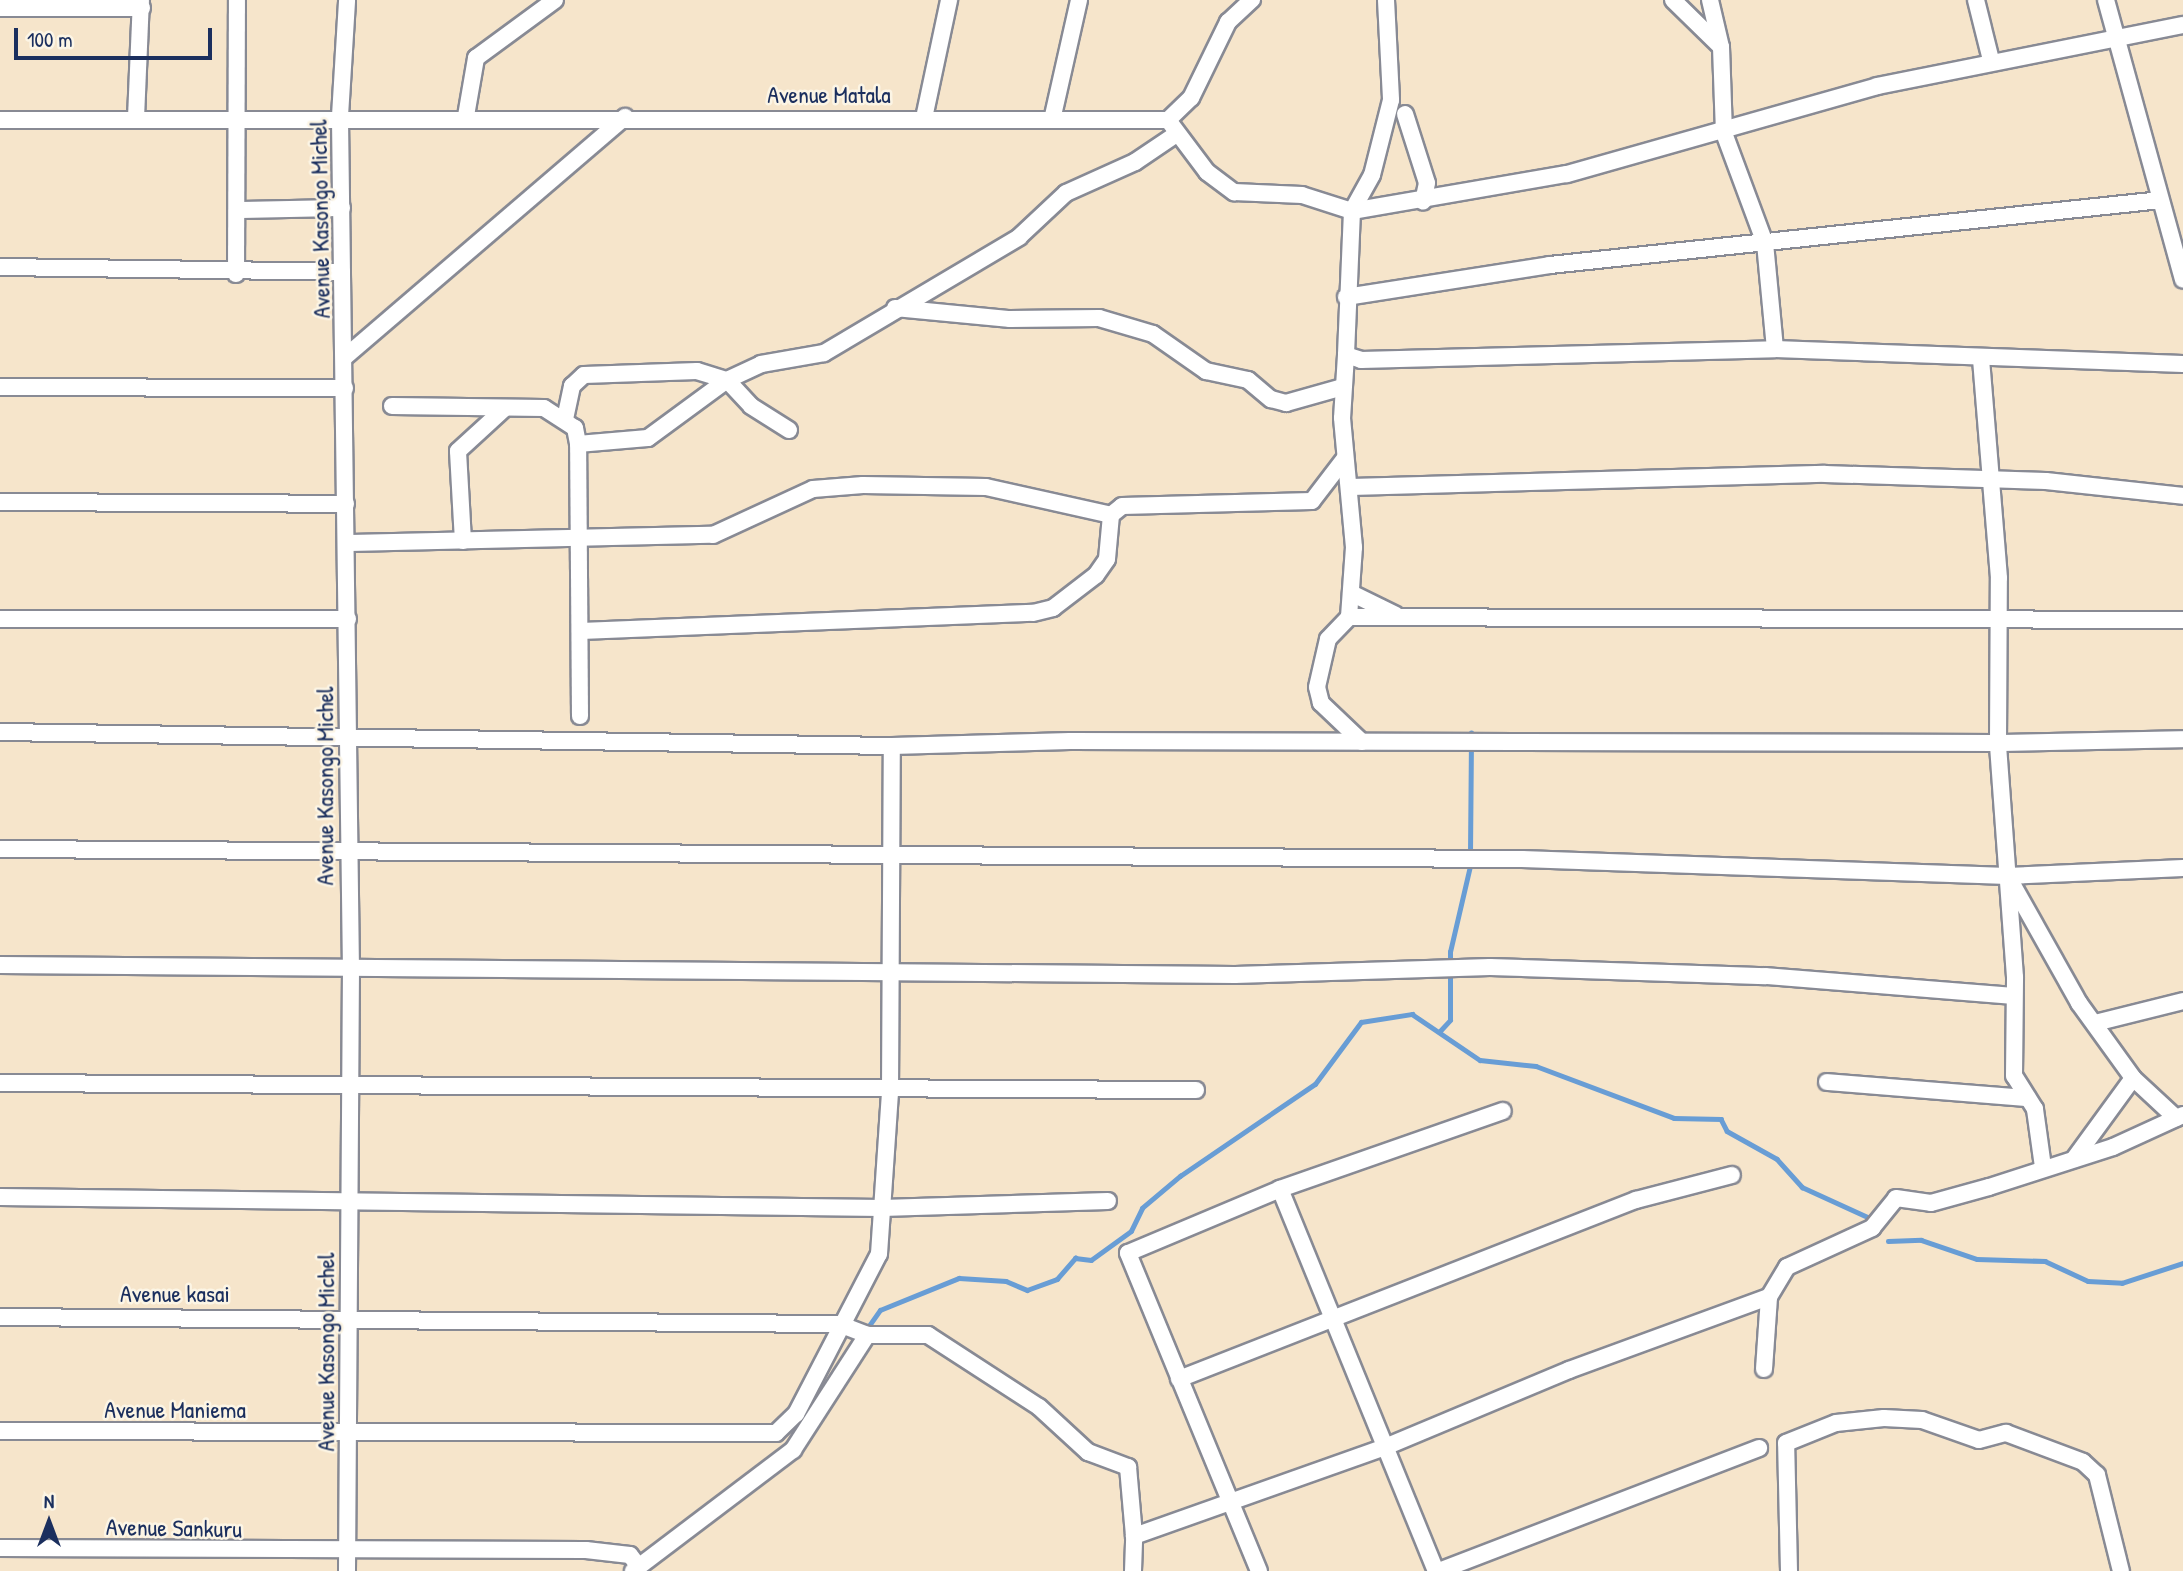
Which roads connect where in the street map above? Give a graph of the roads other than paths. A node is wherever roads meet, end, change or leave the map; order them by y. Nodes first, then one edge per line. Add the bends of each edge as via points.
1 (237, 0) edge
2 (347, 0) edge
3 (555, 0) edge
4 (949, 0) edge
5 (1079, 0) edge
6 (1252, 0) edge
7 (1386, 0) edge
8 (1673, 0) edge
9 (1710, 0) edge
10 (1976, 0) edge
11 (2106, 0) edge
12 (141, 4) edge
13 (0, 8) edge
14 (2183, 25) edge
15 (2112, 36) junction
16 (1721, 47) junction
17 (1991, 60) junction
18 (1405, 114) dead end
19 (340, 116) junction
20 (466, 116) junction
21 (234, 117) junction
22 (625, 117) junction
23 (136, 118) junction
24 (924, 118) junction
25 (0, 120) edge
26 (1052, 120) junction
27 (1172, 127) junction
28 (1724, 133) junction
29 (2161, 200) junction
30 (1423, 202) junction
31 (342, 208) junction
32 (237, 210) junction
33 (1352, 211) junction
34 (2176, 225) edge
35 (1765, 243) junction
36 (0, 267) edge
37 (342, 272) junction
38 (236, 274) junction
39 (2183, 280) edge
40 (1346, 297) junction
41 (895, 308) junction
42 (1775, 349) junction
43 (1346, 355) junction
44 (345, 358) junction
45 (1981, 359) junction
46 (2183, 364) edge
47 (727, 380) junction
48 (0, 387) edge
49 (1343, 387) junction
50 (345, 388) junction
51 (392, 406) dead end
52 (503, 409) junction
53 (565, 419) junction
54 (789, 430) dead end
55 (578, 444) junction
56 (1345, 458) junction
57 (1990, 478) junction
58 (1351, 487) junction
59 (2183, 496) edge
60 (0, 502) edge
61 (346, 504) junction
62 (1111, 515) junction
63 (578, 540) junction
64 (463, 541) junction
65 (347, 544) junction
66 (1351, 593) junction
67 (1349, 617) junction
68 (1996, 617) junction
69 (0, 619) edge
70 (348, 619) junction
71 (1407, 619) junction
72 (2183, 620) edge
73 (581, 631) junction
74 (580, 716) dead end
75 (0, 732) edge
76 (345, 737) junction
77 (2183, 739) edge
78 (1362, 742) junction
79 (1998, 743) junction
80 (892, 746) junction
81 (0, 849) edge
82 (346, 853) junction
83 (891, 859) junction
84 (2183, 868) edge
85 (2008, 876) junction
86 (0, 965) edge
87 (351, 971) junction
88 (889, 974) junction
89 (2012, 996) junction
90 (2183, 1001) edge
91 (2095, 1023) junction
92 (2133, 1078) junction
93 (1827, 1082) dead end
94 (0, 1083) edge
95 (351, 1085) junction
96 (1196, 1090) dead end
97 (890, 1093) junction
98 (2027, 1098) junction
99 (1503, 1111) dead end
100 (2179, 1116) edge
101 (2074, 1159) junction
102 (2043, 1167) junction
103 (1732, 1175) dead end
104 (1280, 1189) junction
105 (0, 1197) edge
106 (1108, 1201) dead end
107 (350, 1203) junction
108 (881, 1208) junction
109 (1769, 1297) junction
110 (1333, 1315) junction
111 (0, 1317) edge
112 (350, 1317) junction
113 (854, 1329) junction
114 (1764, 1369) dead end
115 (1179, 1378) junction
116 (0, 1432) edge
117 (349, 1434) junction
118 (1385, 1447) junction
119 (1759, 1448) dead end
120 (1231, 1503) junction
121 (1134, 1536) junction
122 (0, 1548) edge
123 (347, 1552) junction
124 (634, 1564) edge
125 (347, 1571) edge
126 (1133, 1571) edge
127 (1259, 1571) edge
128 (1438, 1571) edge
129 (1789, 1571) edge
130 (2121, 1571) edge

1 - 21 street
2 - 19 street, Avenue Kasongo Michel
3 - 20 street via 476,58
4 - 24 street
5 - 26 street
6 - 27 street via 1228,22 1191,99
7 - 33 street via 1391,100 1372,175
8 - 16 street
9 - 16 street
10 - 17 street
11 - 15 street
12 - 13 street
12 - 23 street
14 - 15 street
15 - 17 street
15 - 29 street
16 - 28 street
17 - 28 street via 1877,86
18 - 30 street via 1427,183
19 - 20 street, Avenue Matala
19 - 21 street, Avenue Matala
19 - 31 street, Avenue Kasongo Michel
20 - 22 street, Avenue Matala
21 - 23 street, Avenue Matala
21 - 32 street
22 - 24 street, Avenue Matala
22 - 44 street
23 - 25 street, Avenue Matala
24 - 26 street, Avenue Matala
26 - 27 street, Avenue Matala
27 - 33 street via 1234,192 1302,195
27 - 41 street via 1116,173 1066,193 1020,237
28 - 30 street
28 - 35 street
29 - 34 street
29 - 35 street
30 - 33 street
31 - 32 street
31 - 37 street, Avenue Kasongo Michel
32 - 38 street
33 - 40 street
34 - 39 street
35 - 40 street via 1550,265
35 - 42 street
36 - 38 street
37 - 38 street
37 - 44 street, Avenue Kasongo Michel
40 - 43 street
41 - 47 street via 824,353 761,364
41 - 49 street via 1010,319 1099,318 1153,334 1206,371 1248,380 1278,401
42 - 43 street via 1361,360
42 - 45 street
43 - 49 street
44 - 50 street, Avenue Kasongo Michel
45 - 46 street
45 - 57 street
47 - 53 street via 697,371 584,375 572,386
47 - 54 street via 751,406
47 - 55 street via 648,438
48 - 50 street
49 - 56 street
50 - 61 street, Avenue Kasongo Michel
51 - 52 street
52 - 53 street via 544,408
52 - 64 street via 458,451
53 - 55 street
55 - 63 street
56 - 58 street
56 - 62 street via 1312,501 1122,506
57 - 58 street via 1753,474
57 - 59 street
57 - 68 street
58 - 66 street
60 - 61 street
61 - 65 street, Avenue Kasongo Michel
62 - 63 street via 986,486 863,485 813,489 713,535
62 - 73 street via 1107,559 1096,575 1054,608 1033,613
63 - 64 street
63 - 73 street
64 - 65 street
65 - 70 street, Avenue Kasongo Michel
66 - 67 street
66 - 71 street
67 - 71 street
67 - 78 street via 1328,639 1317,687 1321,704
68 - 71 street
68 - 72 street
68 - 79 street
69 - 70 street
70 - 76 street, Avenue Kasongo Michel
73 - 74 street
75 - 76 street
76 - 80 street
76 - 82 street, Avenue Kasongo Michel
77 - 79 street
78 - 79 street
78 - 80 street
79 - 85 street
80 - 83 street
81 - 82 street
82 - 83 street
82 - 87 street, Avenue Kasongo Michel
83 - 85 street via 1522,859
83 - 88 street
84 - 85 street
85 - 89 street
85 - 91 street
86 - 87 street
87 - 88 street
87 - 95 street, Avenue Kasongo Michel
88 - 89 street via 1235,975 1490,967 1766,976
88 - 97 street
89 - 98 street via 2014,1076
90 - 91 street
91 - 92 street
92 - 100 street
92 - 101 street
93 - 98 street
94 - 95 street
95 - 97 street
95 - 107 street, Avenue Kasongo Michel
96 - 97 street
97 - 108 street
98 - 102 street via 2035,1109
99 - 104 street
100 - 101 street
101 - 102 street
102 - 109 street via 1931,1203 1896,1198 1872,1228 1787,1267
103 - 110 street via 1636,1200
104 - 110 street
104 - 115 street via 1128,1253
105 - 107 street
106 - 108 street
107 - 108 street
107 - 112 street, Avenue Kasongo Michel
108 - 113 street via 875,1268
109 - 114 street
109 - 118 street via 1569,1370
110 - 115 street
110 - 118 street
111 - 112 street, Avenue kasai
112 - 113 street, Avenue kasai
112 - 117 street, Avenue Kasongo Michel
113 - 117 street, Avenue Maniema via 796,1414 776,1433
113 - 121 street, Avenue kasai via 916,1334 947,1343 1038,1407 1088,1451 1128,1467
113 - 124 street via 793,1450
115 - 120 street
116 - 117 street, Avenue Maniema
117 - 123 street, Avenue Kasongo Michel
118 - 120 street
118 - 128 street
119 - 128 street
120 - 121 street
120 - 127 street
121 - 126 street
122 - 123 street, Avenue Sankuru
123 - 124 street, Avenue Sankuru
123 - 125 street, Avenue Kasongo Michel
129 - 130 street via 1786,1443 1836,1423 1884,1418 1922,1420 1979,1440 2006,1433 2083,1462 2097,1475

